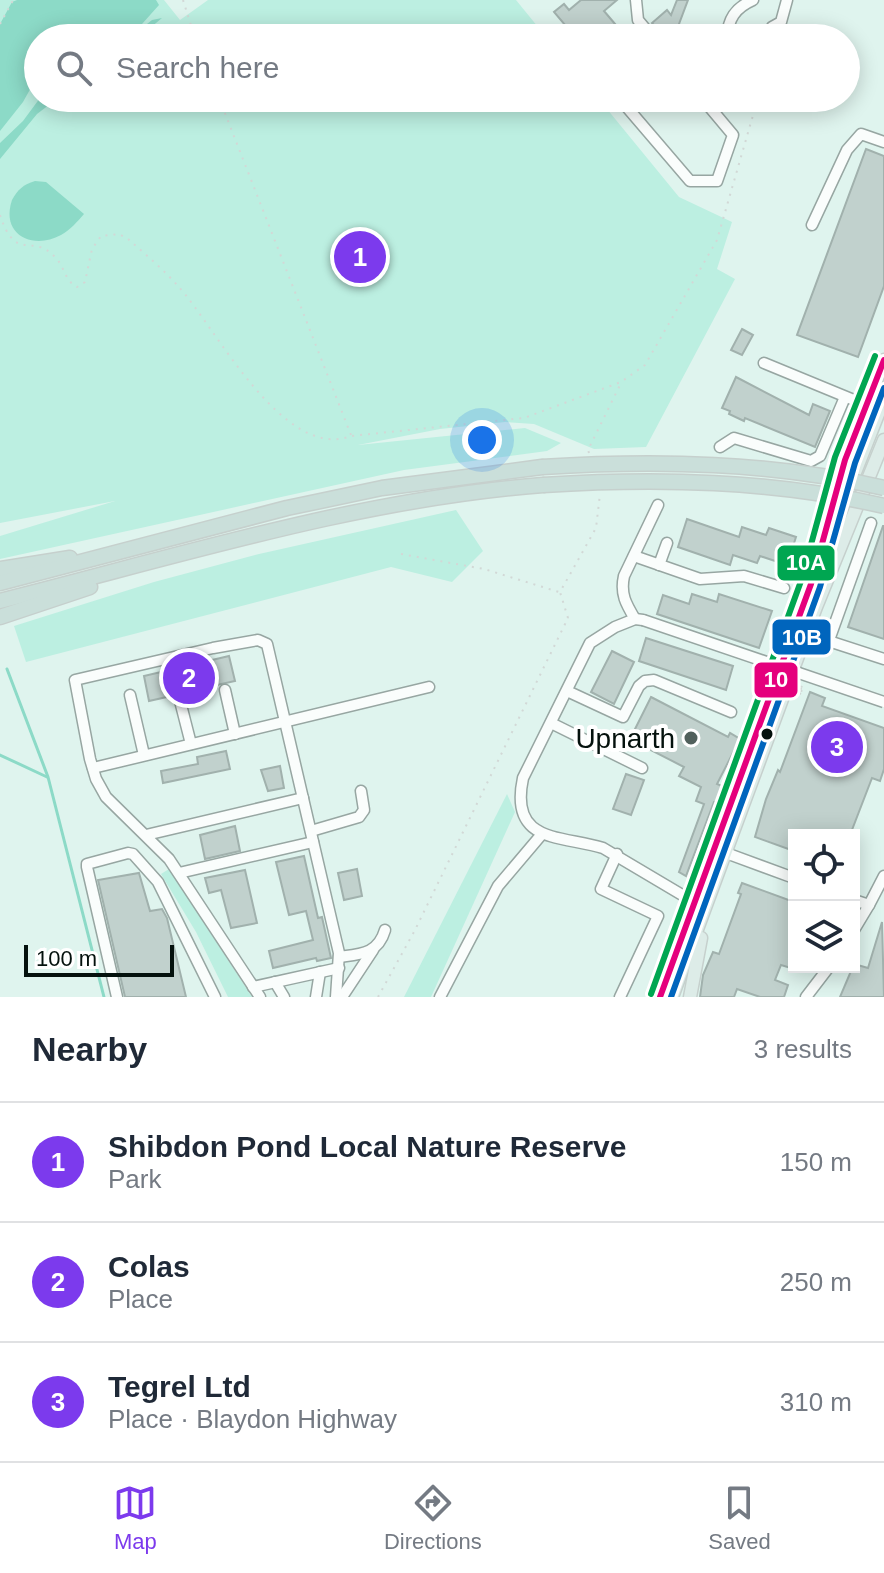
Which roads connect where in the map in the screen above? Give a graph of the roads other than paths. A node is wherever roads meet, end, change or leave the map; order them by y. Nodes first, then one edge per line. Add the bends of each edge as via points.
1 (636, 0) edge
2 (753, 0) edge
3 (787, 0) edge
4 (641, 24) edge
5 (728, 24) edge
6 (777, 24) edge
7 (631, 112) edge
8 (714, 112) edge
9 (884, 142) edge
10 (812, 225) dead end
11 (884, 360) edge
12 (764, 363) dead end
13 (845, 397) junction
14 (884, 399) edge
15 (866, 405) junction
16 (884, 440) edge
17 (720, 447) dead end
18 (851, 481) junction
19 (884, 488) edge
20 (658, 505) dead end
21 (884, 506) edge
22 (871, 523) dead end
23 (667, 543) dead end
24 (634, 556) junction
25 (94, 558) junction
26 (659, 565) junction
27 (138, 566) junction
28 (0, 569) edge
29 (828, 580) junction
30 (0, 583) edge
31 (811, 584) junction
32 (848, 587) junction
33 (784, 588) dead end
34 (0, 601) edge
35 (0, 617) edge
36 (639, 620) junction
37 (807, 634) junction
38 (829, 640) junction
39 (884, 659) edge
40 (429, 687) dead end
41 (225, 690) dead end
42 (567, 691) junction
43 (130, 695) dead end
44 (179, 697) dead end
45 (884, 702) edge
46 (731, 712) dead end
47 (286, 722) junction
48 (551, 723) junction
49 (235, 734) junction
50 (191, 744) junction
51 (144, 755) junction
52 (93, 768) junction
53 (642, 768) dead end
54 (361, 791) dead end
55 (303, 798) junction
56 (542, 834) junction
57 (146, 835) junction
58 (312, 836) junction
59 (726, 853) junction
60 (617, 854) junction
61 (179, 873) junction
62 (788, 876) edge
63 (884, 876) edge
64 (715, 884) junction
65 (857, 901) edge
66 (694, 902) junction
67 (869, 905) junction
68 (860, 920) edge
69 (385, 930) dead end
70 (374, 949) junction
71 (339, 962) junction
72 (320, 972) junction
73 (824, 973) edge
74 (275, 982) junction
75 (253, 987) junction
76 (117, 997) edge
77 (215, 997) edge
78 (260, 997) edge
79 (284, 997) edge
80 (316, 997) edge
81 (339, 997) edge
82 (440, 997) edge
83 (620, 997) edge
84 (660, 997) edge
85 (672, 997) edge
86 (690, 997) edge
87 (806, 997) edge

1 - 4 street
2 - 5 street
3 - 6 street
7 - 8 street via 690,181 717,181 733,135
9 - 10 street via 861,134 847,150
11 - 15 main road
12 - 13 street
13 - 15 street
13 - 17 street via 820,456 811,461 734,438
14 - 18 main road
15 - 31 main road
16 - 29 main road
18 - 19 highway, bridge
18 - 25 highway, bridge via 681,463 542,467 382,488
18 - 31 main road
20 - 24 street
21 - 27 highway, bridge via 699,481 543,485 392,506
22 - 32 street
23 - 26 street
24 - 26 street
24 - 36 street via 622,588 625,603
25 - 28 highway via 59,558
25 - 30 highway
26 - 33 street via 700,579 744,576
27 - 34 highway
27 - 35 highway
29 - 32 street
29 - 37 main road
31 - 66 main road
32 - 38 street
36 - 42 street via 590,643
36 - 45 street, bridge
37 - 38 street
37 - 59 main road
38 - 39 street
40 - 47 street
41 - 49 street
42 - 46 street via 623,717 639,686 654,680
42 - 48 street
43 - 51 street
44 - 50 street
47 - 49 street
47 - 52 street via 267,644 258,640 83,677 74,684
47 - 55 street
48 - 53 street
48 - 56 street via 520,793 524,813
49 - 50 street
50 - 51 street
51 - 52 street
52 - 57 street via 106,797
54 - 58 street via 364,810 359,817
55 - 57 street
55 - 58 street
56 - 60 street
56 - 82 street via 498,886
57 - 61 street
58 - 61 street
58 - 71 street
59 - 62 street
59 - 64 main road
60 - 66 street
60 - 83 street via 601,889 658,916
61 - 75 street
63 - 67 street
64 - 85 main road
64 - 86 main road
65 - 67 street
66 - 84 main road
67 - 68 street
69 - 70 street
70 - 71 street
70 - 81 street
71 - 72 street
71 - 81 street
72 - 74 street
72 - 80 street
73 - 87 street
74 - 75 street
74 - 79 street
75 - 78 street
76 - 77 street via 87,864 128,853 158,882

